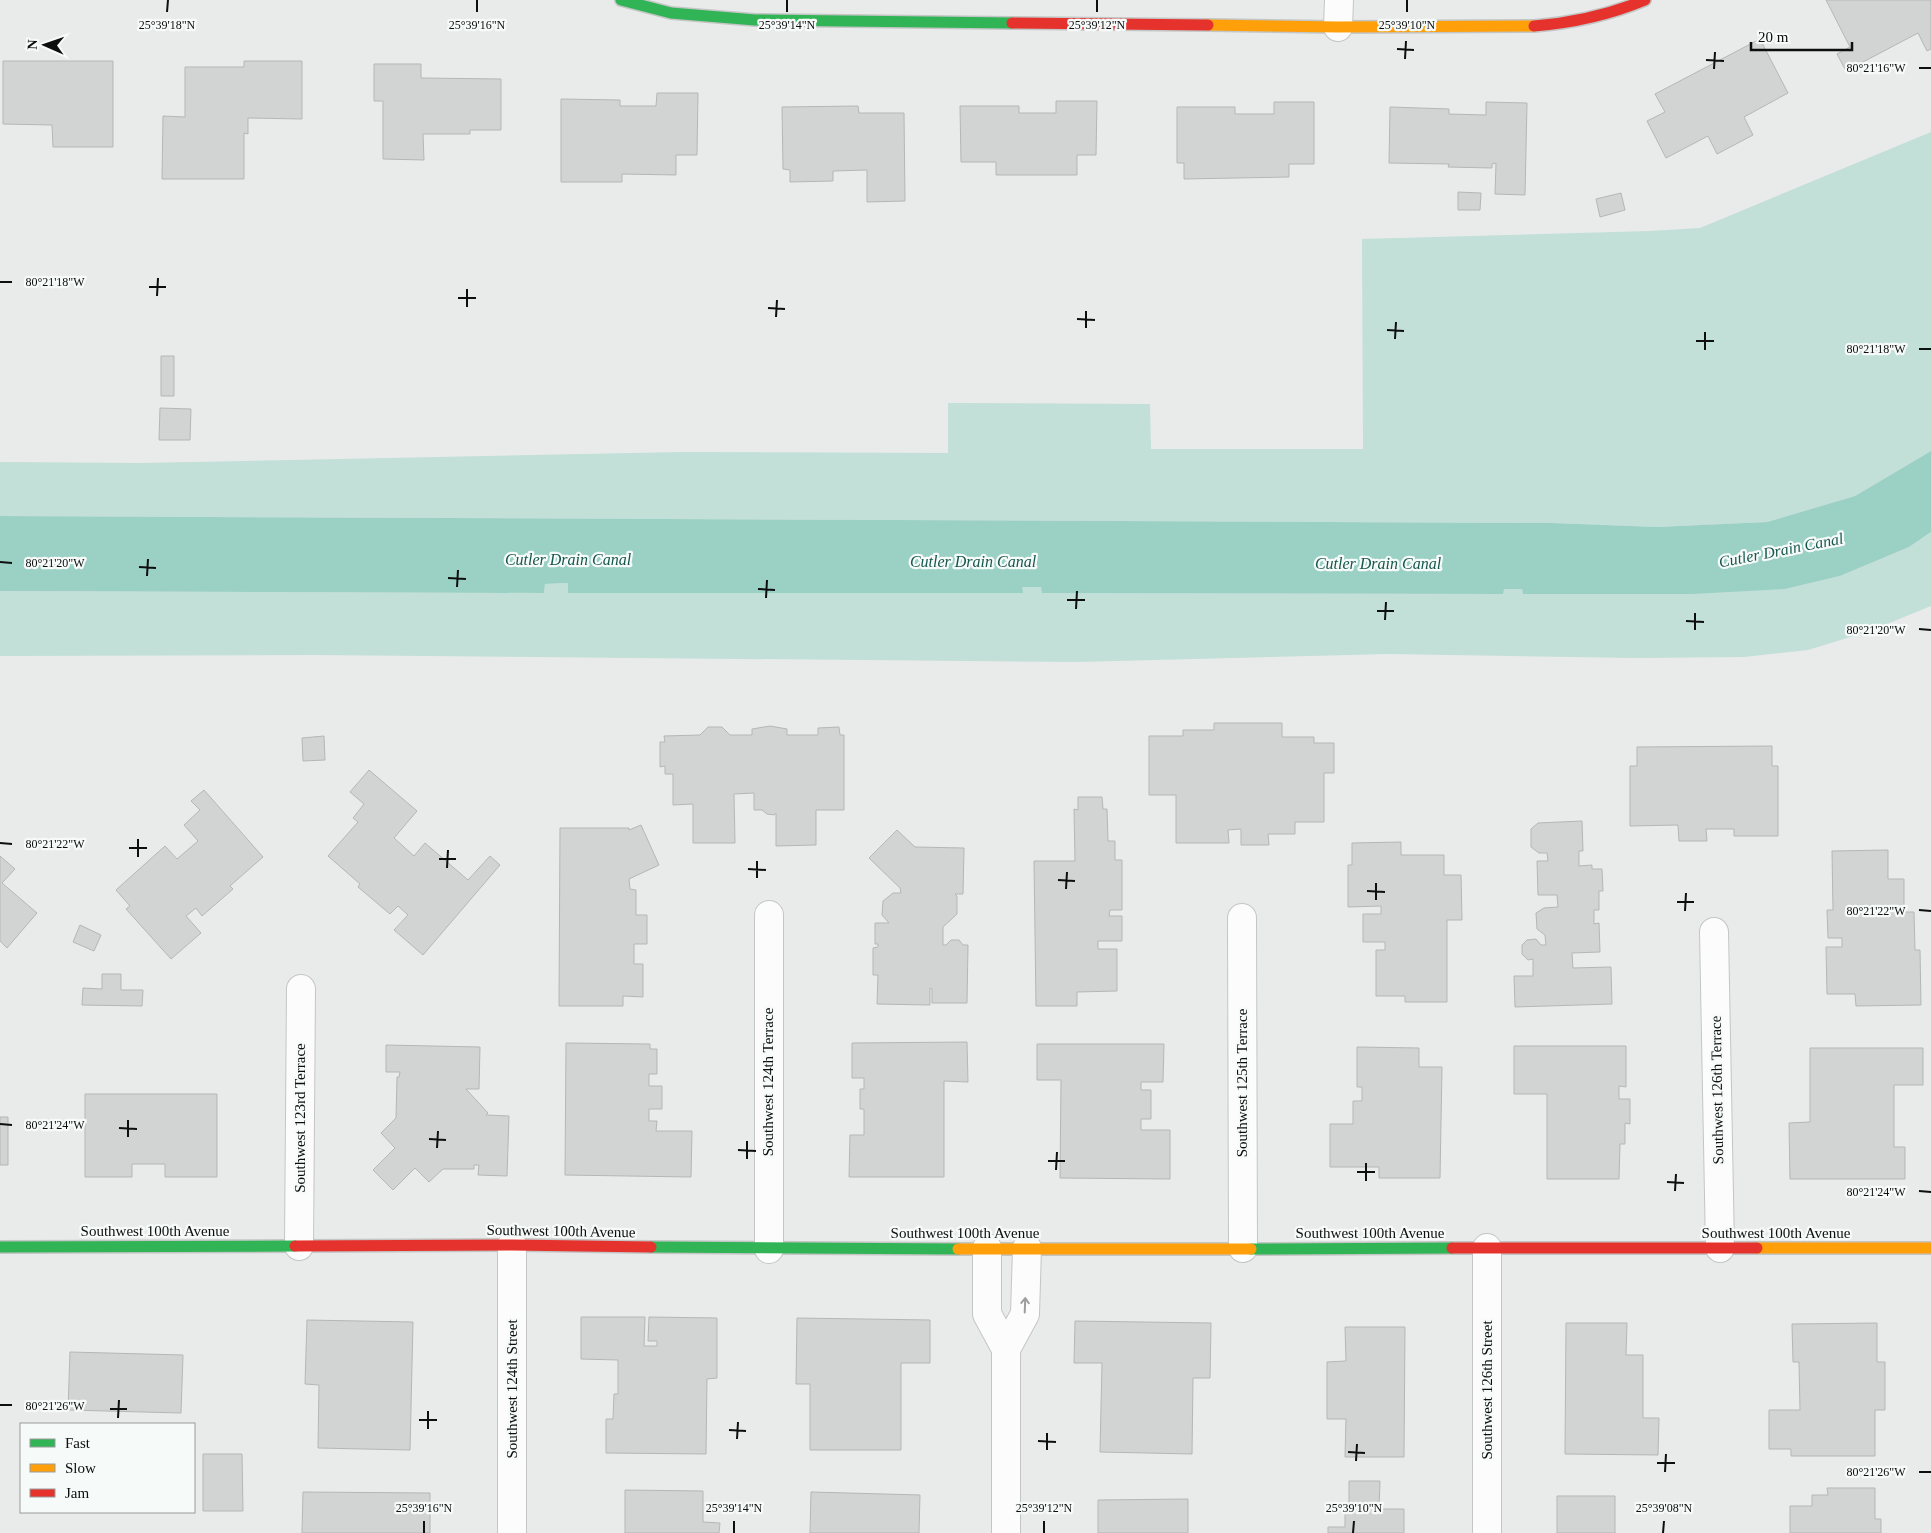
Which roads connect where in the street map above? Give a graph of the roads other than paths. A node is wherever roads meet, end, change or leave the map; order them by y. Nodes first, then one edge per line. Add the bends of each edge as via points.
1 (621, 0) edge
2 (1645, 0) edge
3 (1339, 13) edge
4 (769, 915) dead end
5 (1242, 918) dead end
6 (1714, 932) dead end
7 (301, 989) dead end
8 (512, 1245) junction
9 (299, 1246) junction
10 (0, 1247) edge
11 (987, 1248) junction
12 (1027, 1248) junction
13 (1243, 1248) junction
14 (1487, 1248) junction
15 (1720, 1248) junction
16 (1931, 1248) edge
17 (769, 1249) junction
18 (1006, 1348) junction
19 (512, 1533) edge
20 (1006, 1533) edge
21 (1487, 1533) edge

1 - 3 street via 688,16 755,20
2 - 3 street via 1622,10 1561,24 1529,26
4 - 17 street, Southwest 124th Terrace
5 - 13 street, Southwest 125th Terrace
6 - 15 street, Southwest 126th Terrace
7 - 9 street, Southwest 123rd Terrace
8 - 9 street, Southwest 100th Avenue
8 - 17 street, Southwest 100th Avenue
8 - 19 street, Southwest 124th Street
9 - 10 street, Southwest 100th Avenue
11 - 12 street, Southwest 100th Avenue
11 - 17 street, Southwest 100th Avenue
11 - 18 street via 987,1314
12 - 13 street, Southwest 100th Avenue
18 -> 12 street via 1025,1314
13 - 14 street, Southwest 100th Avenue
14 - 15 street, Southwest 100th Avenue
14 - 21 street, Southwest 126th Street
15 - 16 street, Southwest 100th Avenue
18 - 20 street

